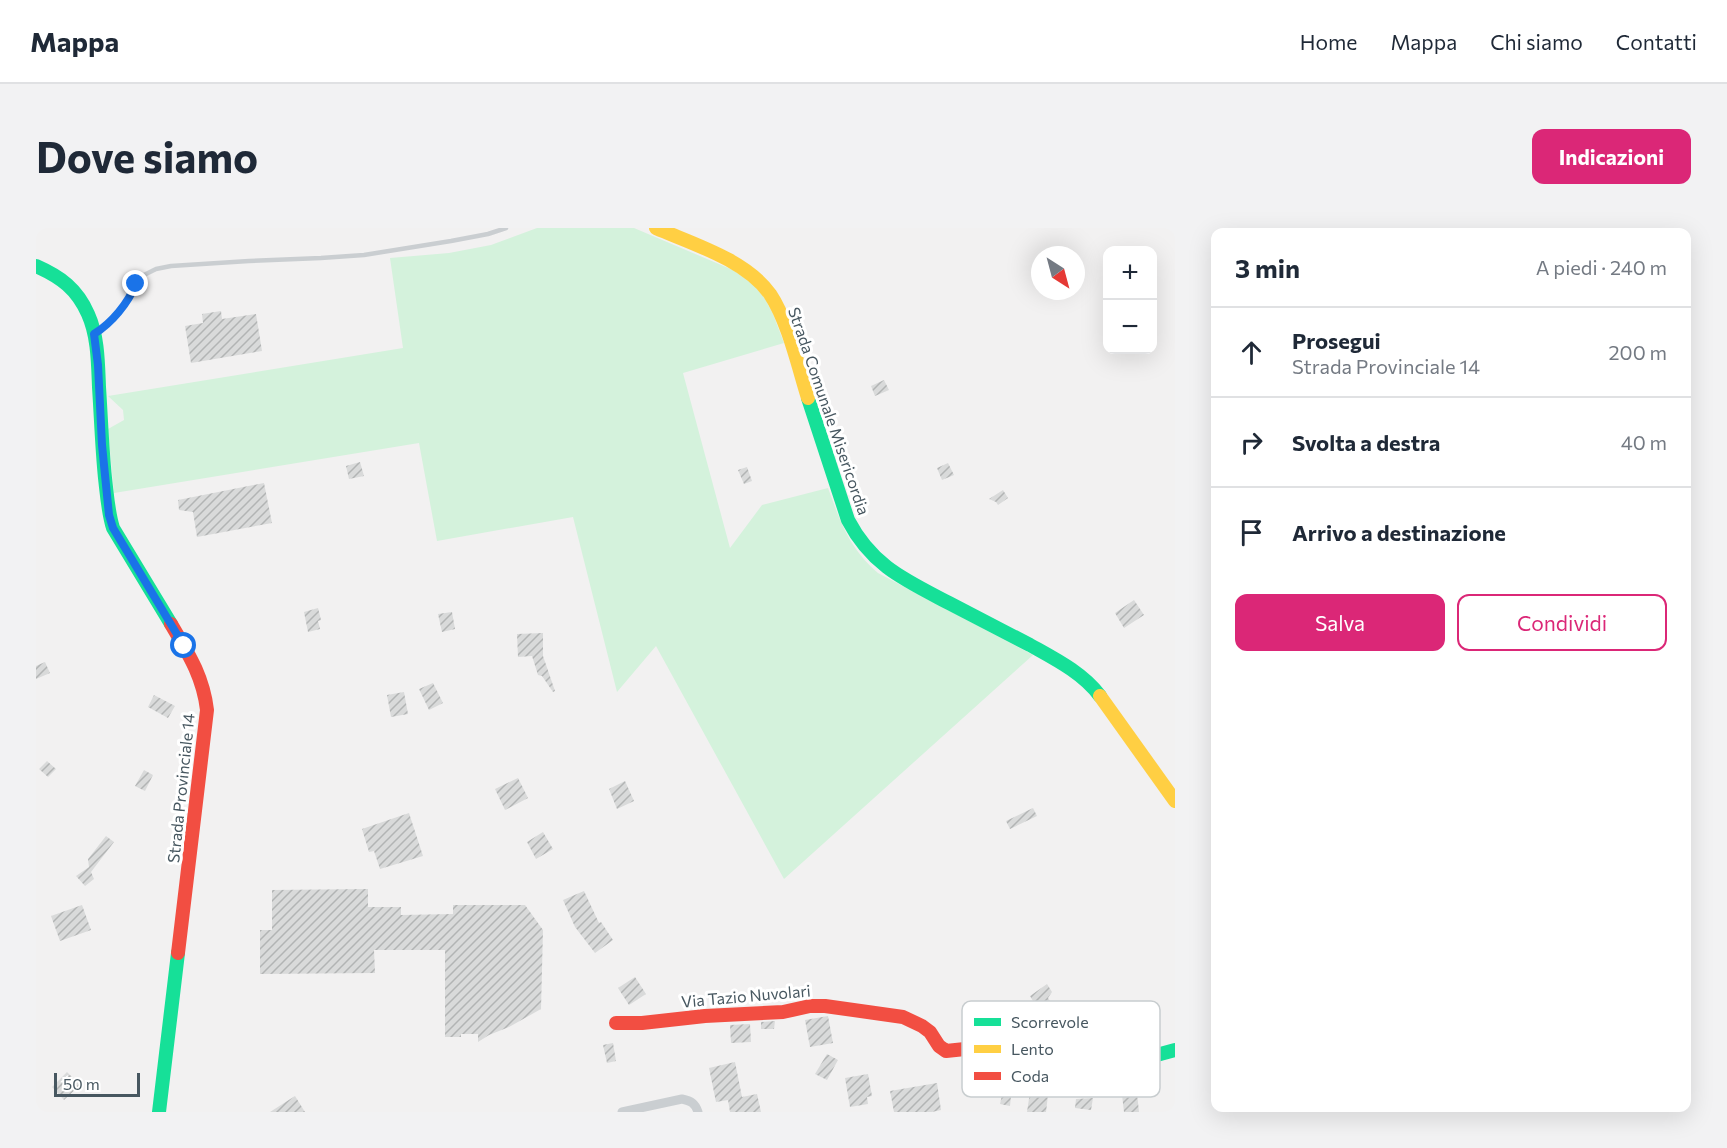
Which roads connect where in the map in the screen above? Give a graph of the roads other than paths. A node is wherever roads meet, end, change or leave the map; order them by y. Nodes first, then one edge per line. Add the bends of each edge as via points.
1 (506, 228) edge
2 (656, 228) edge
3 (36, 266) edge
4 (94, 334) junction
5 (1175, 801) edge
6 (616, 1023) dead end
7 (962, 1049) edge
8 (1175, 1050) edge
9 (1160, 1054) edge
10 (159, 1112) edge
11 (622, 1112) edge
12 (698, 1112) edge

1 - 4 lane via 451,242 364,255 156,269 144,275 112,319
2 - 5 street, Strada Comunale Misericordia via 742,268 767,291 786,329 848,520 867,551 900,577 1054,658 1084,679
3 - 4 street, Strada Provinciale 14 via 70,287 89,316
4 - 10 street, Strada Provinciale 14 via 109,515 113,528 194,663 207,710
6 - 7 street, Via Tazio Nuvolari via 825,1006 903,1017 930,1032 946,1051
8 - 9 street, Via Tazio Nuvolari
11 - 12 street via 682,1099 691,1101

